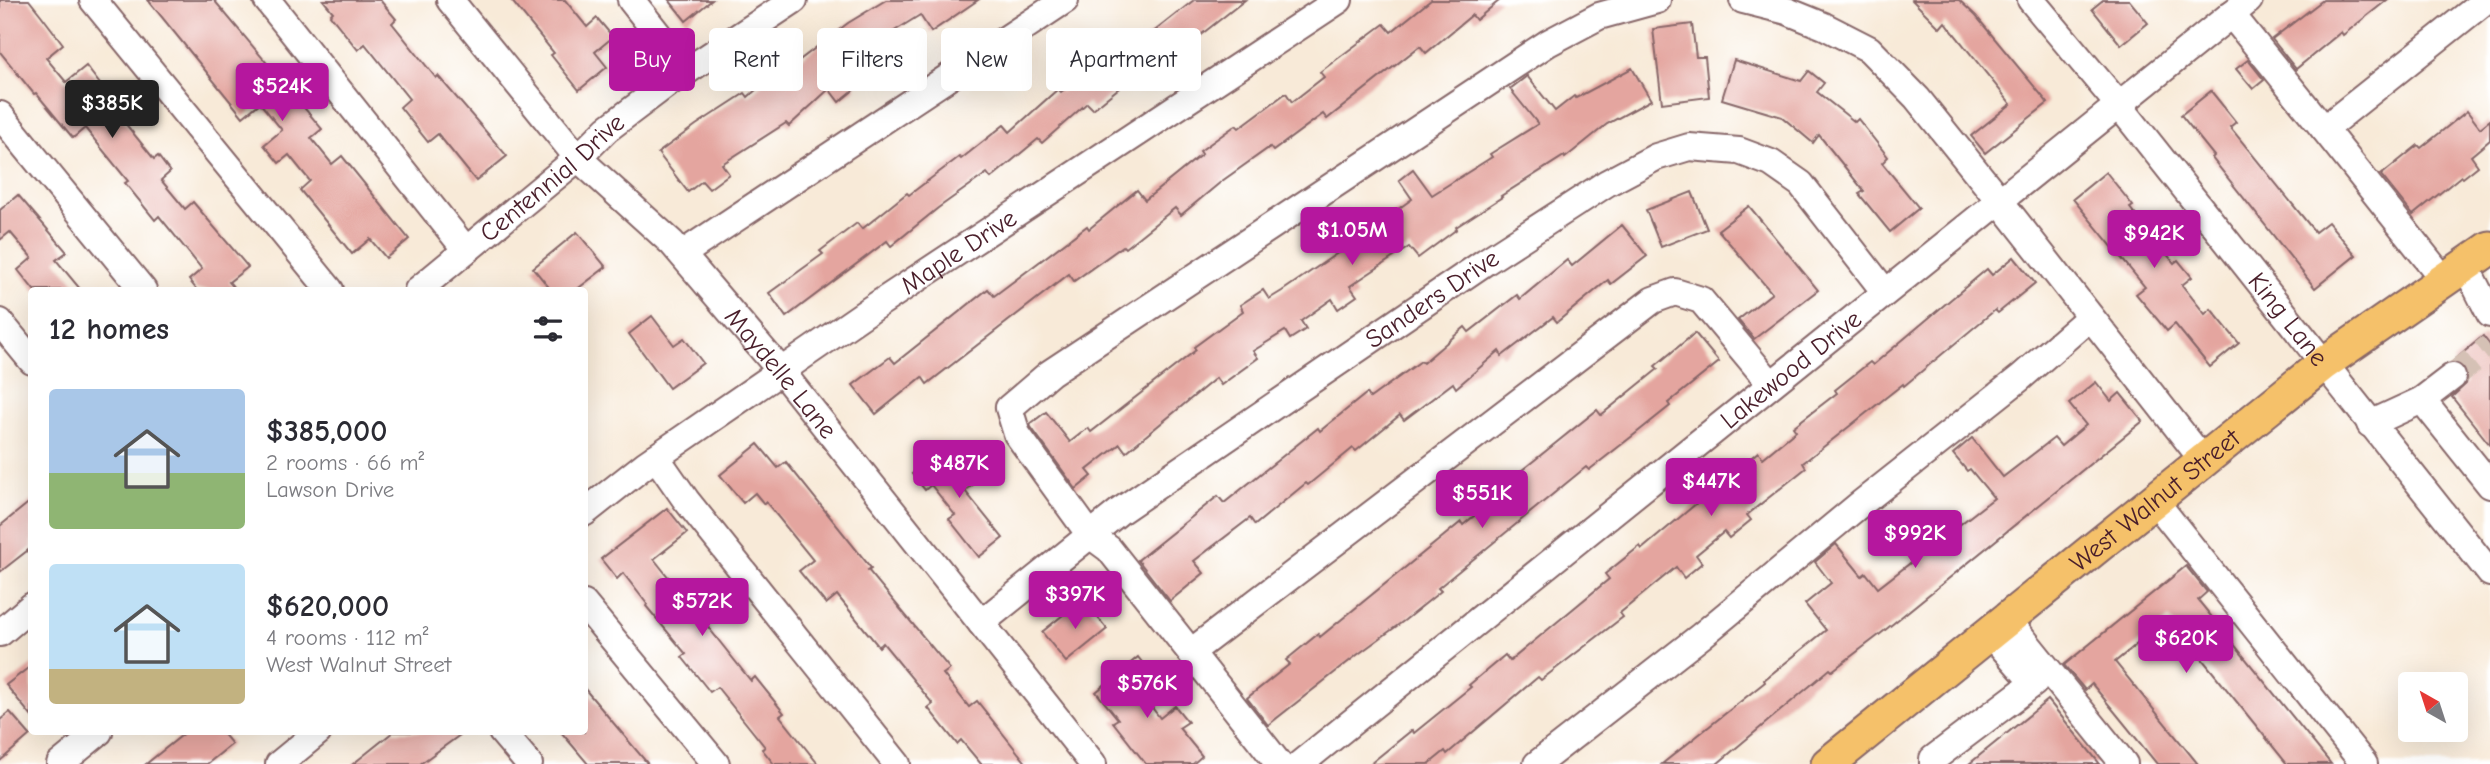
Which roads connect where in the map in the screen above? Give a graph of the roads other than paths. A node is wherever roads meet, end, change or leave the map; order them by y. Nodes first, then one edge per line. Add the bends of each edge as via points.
1 (93, 0) edge
2 (267, 0) edge
3 (450, 0) edge
4 (631, 0) edge
5 (794, 0) edge
6 (1065, 0) edge
7 (1339, 0) edge
8 (1657, 0) edge
9 (1743, 0) edge
10 (2031, 0) edge
11 (2486, 0) edge
12 (2240, 7) edge
13 (653, 28) edge
14 (695, 66) edge
15 (659, 91) edge
16 (2118, 104) junction
17 (0, 115) edge
18 (2324, 129) junction
19 (578, 158) junction
20 (2000, 200) junction
21 (466, 250) junction
22 (682, 254) junction
23 (2466, 264) edge
24 (142, 287) edge
25 (328, 287) edge
26 (422, 287) edge
27 (1885, 292) junction
28 (2490, 314) edge
29 (2090, 317) junction
30 (0, 322) edge
31 (28, 356) edge
32 (2323, 364) junction
33 (781, 371) junction
34 (2452, 377) tunnel mouth
35 (1771, 384) junction
36 (2422, 400) junction
37 (2370, 424) junction
38 (656, 457) junction
39 (2203, 460) junction
40 (2490, 485) edge
41 (2154, 500) junction
42 (588, 510) edge
43 (1090, 535) junction
44 (2490, 573) edge
45 (28, 609) edge
46 (588, 609) edge
47 (981, 623) junction
48 (1998, 626) junction
49 (0, 633) edge
50 (1191, 652) junction
51 (95, 735) edge
52 (314, 735) edge
53 (505, 735) edge
54 (60, 764) edge
55 (279, 764) edge
56 (529, 764) edge
57 (716, 764) edge
58 (897, 764) edge
59 (1093, 764) edge
60 (1279, 764) edge
61 (1300, 764) edge
62 (1537, 764) edge
63 (1828, 764) edge
64 (1933, 764) edge
65 (2124, 764) edge
66 (2364, 764) edge

1 - 25 street
2 - 21 street
3 - 19 street, Maydelle Lane
4 - 13 street
5 - 14 street, Centennial Drive
6 - 22 street
7 - 33 street, Maple Drive
8 - 43 street via 1599,16 1548,43 1050,373 1009,408 1017,434
9 - 20 street via 1787,11 1869,50 1917,99
10 - 16 street, King Lane
11 - 18 street
12 - 16 street, Lakewood Drive
12 - 18 street
15 - 19 street, Centennial Drive via 607,129
16 - 20 street, Lakewood Drive
16 - 32 street, King Lane
17 - 24 street
18 - 23 street
19 - 21 street, Centennial Drive
19 - 22 street, Maydelle Lane
20 - 27 street, Lakewood Drive
20 - 29 street
21 - 26 street, Centennial Drive
22 - 33 street, Maydelle Lane
23 - 28 street
23 - 32 main road, West Walnut Street
27 - 35 street, Lakewood Drive
27 - 43 street, Sanders Drive via 1801,184 1771,163 1739,151 1678,150 1607,183 1485,262
29 - 39 street
29 - 62 street via 1774,577
30 - 31 street
32 - 37 street, King Lane
32 - 39 main road, West Walnut Street
33 - 38 street, Maple Drive
33 - 47 street, Maydelle Lane
34 - 36 street
35 - 50 street via 1700,300 1675,292 1653,300
35 - 61 street, Lakewood Drive
36 - 37 street
36 - 40 street
37 - 44 street, King Lane
38 - 42 street, Maple Drive
38 - 58 street
39 - 41 main road, West Walnut Street
41 - 48 main road, West Walnut Street
41 - 66 street
43 - 47 street, Sanders Drive
43 - 50 street via 1109,549
45 - 49 street
46 - 57 street
47 - 59 street, Maydelle Lane
48 - 63 main road, West Walnut Street
48 - 64 street via 2034,683 1933,759
48 - 65 street
50 - 60 street
51 - 54 street
52 - 55 street
53 - 56 street

